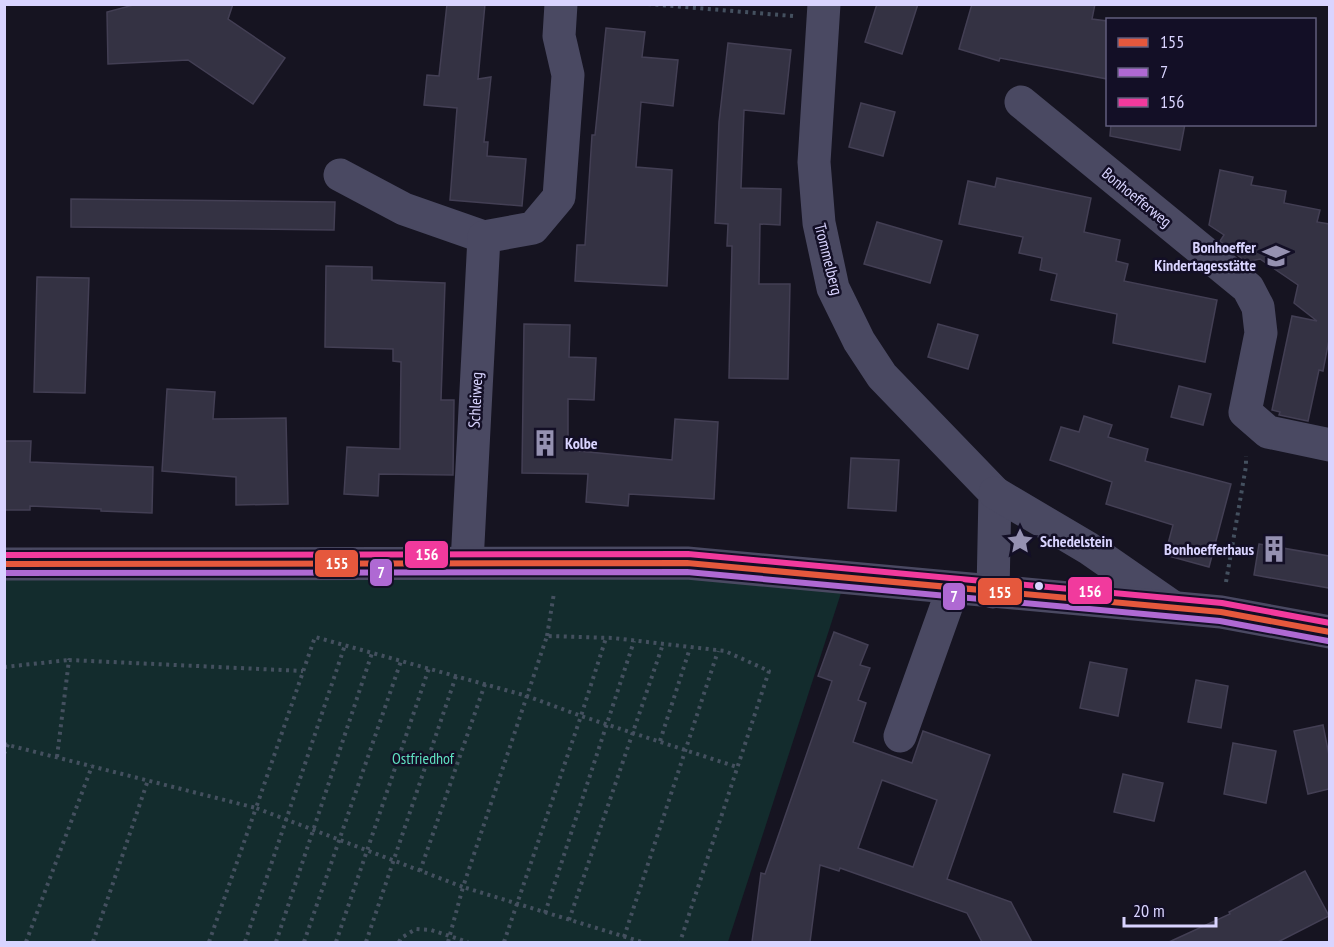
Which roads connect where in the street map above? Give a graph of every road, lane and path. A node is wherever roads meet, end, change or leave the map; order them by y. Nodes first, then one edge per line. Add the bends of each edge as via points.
1 (561, 4) edge
2 (648, 4) edge
3 (824, 11) edge
4 (1022, 102) dead end
5 (340, 175) dead end
6 (484, 237) junction
7 (1245, 412) junction
8 (1329, 445) edge
9 (995, 494) junction
10 (467, 563) junction
11 (559, 563) junction
12 (4, 564) edge
13 (953, 588) junction
14 (993, 592) junction
15 (1175, 608) junction
16 (1221, 612) junction
17 (1329, 632) edge
18 (547, 636) junction
19 (606, 638) junction
20 (634, 641) junction
21 (663, 644) junction
22 (345, 645) junction
23 (690, 647) junction
24 (718, 651) junction
25 (372, 653) junction
26 (69, 660) junction
27 (401, 661) junction
28 (4, 667) edge
29 (429, 669) junction
30 (303, 671) junction
31 (456, 676) junction
32 (485, 684) junction
33 (527, 696) junction
34 (581, 716) junction
35 (607, 724) junction
36 (633, 733) junction
37 (900, 736) dead end
38 (660, 741) junction
39 (6, 744) edge
40 (686, 750) junction
41 (4, 754) edge
42 (57, 757) junction
43 (92, 766) junction
44 (737, 767) junction
45 (148, 780) junction
46 (256, 808) junction
47 (287, 819) junction
48 (314, 830) junction
49 (338, 839) junction
50 (366, 850) junction
51 (394, 861) junction
52 (420, 871) junction
53 (463, 887) junction
54 (516, 904) junction
55 (545, 913) junction
56 (569, 920) junction
57 (450, 935) junction
58 (625, 939) edge
59 (27, 942) edge
60 (93, 942) edge
61 (209, 942) edge
62 (245, 942) edge
63 (276, 942) edge
64 (304, 942) edge
65 (336, 942) edge
66 (366, 942) edge
67 (399, 942) edge
68 (448, 942) edge
69 (468, 942) edge
70 (504, 942) edge
71 (642, 942) edge
72 (680, 942) edge

1 - 6 street via 559,36 568,75 558,197 533,228
2 - 3 path
3 - 9 street, Trommelberg via 814,162 819,224 833,288 859,341 882,376
4 - 7 street, Bonhoefferweg via 1248,288 1258,307 1261,333
5 - 6 street via 404,209
6 - 10 street, Schleiweg
7 - 8 street via 1268,432
7 - 16 path via 1246,466
9 - 14 street
9 - 15 street, Trommelberg via 1088,548
10 - 11 street
10 - 12 street
11 - 13 street via 687,562
11 - 18 path
13 - 14 street
13 - 37 street
14 - 15 street
15 - 16 street
16 - 17 street
18 - 19 path
18 - 33 path
19 - 20 path
19 - 34 path
20 - 21 path
20 - 35 path
21 - 23 path
21 - 36 path
22 - 25 path
22 - 30 path via 315,637
22 - 47 path
23 - 24 path
23 - 38 path
24 - 40 path
24 - 44 path via 769,671
25 - 27 path
25 - 48 path
26 - 28 path
26 - 30 path
26 - 42 path
27 - 29 path
27 - 49 path
29 - 31 path
29 - 50 path
30 - 46 path
31 - 32 path
31 - 51 path
32 - 33 path
32 - 52 path
33 - 34 path
33 - 53 path
34 - 35 path
34 - 54 path
35 - 36 path
35 - 55 path
36 - 38 path
36 - 56 path
38 - 40 path
39 - 41 path
39 - 42 path
40 - 44 path
40 - 58 path
42 - 43 path
43 - 45 path
43 - 59 path
44 - 72 path
45 - 46 path
45 - 60 path
46 - 47 path
46 - 61 path
47 - 48 path
47 - 62 path
48 - 49 path
48 - 63 path
49 - 50 path
49 - 64 path
50 - 51 path
50 - 65 path
51 - 52 path
51 - 66 path
52 - 53 path
53 - 54 path
53 - 57 path
54 - 55 path
54 - 70 path
55 - 56 path
56 - 58 path
57 - 67 path via 416,929
57 - 68 path
57 - 69 path
58 - 71 path

